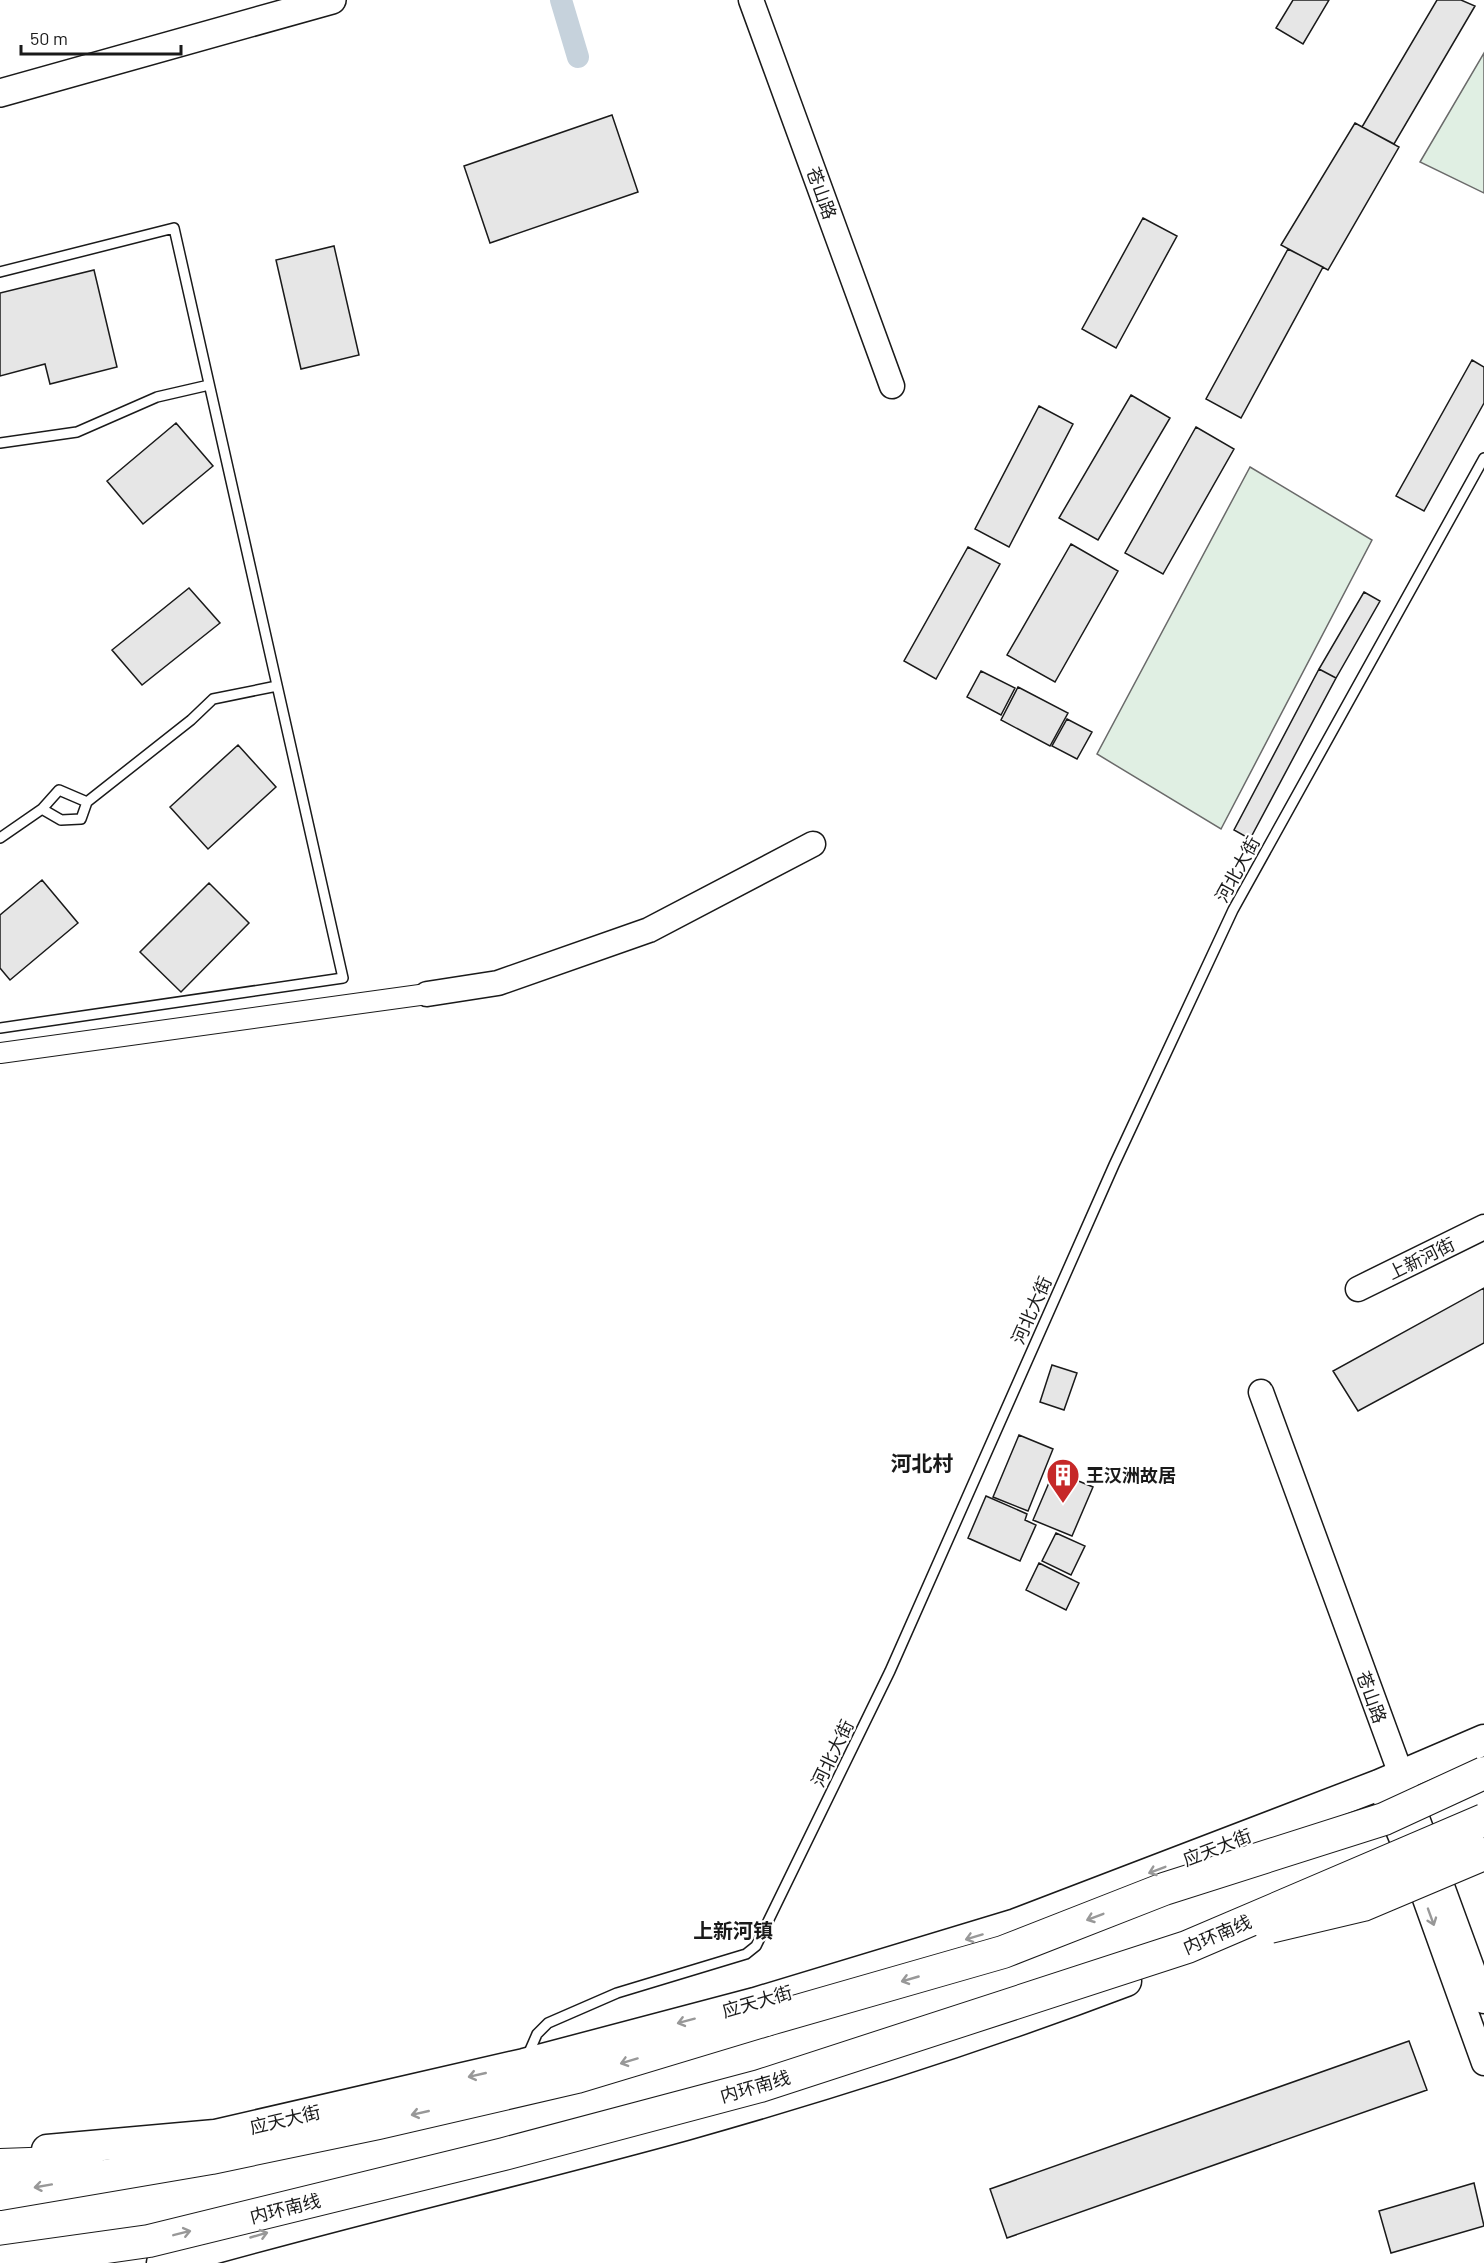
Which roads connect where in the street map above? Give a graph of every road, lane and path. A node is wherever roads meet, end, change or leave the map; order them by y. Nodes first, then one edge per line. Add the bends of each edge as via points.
1 (332, 0) edge
2 (751, 0) edge
3 (0, 93) edge
4 (0, 272) edge
5 (209, 385) junction
6 (892, 386) dead end
7 (0, 443) edge
8 (1484, 458) edge
9 (277, 686) junction
10 (87, 802) junction
11 (42, 809) junction
12 (0, 838) edge
13 (813, 844) dead end
14 (427, 994) joint
15 (0, 1028) edge
16 (0, 1053) edge
17 (1484, 1227) edge
18 (1358, 1289) dead end
19 (1261, 1392) dead end
20 (1484, 1740) edge
21 (1484, 1752) edge
22 (1484, 1773) edge
23 (1390, 1780) junction
24 (1484, 1820) edge
25 (1484, 1839) edge
26 (1484, 1854) edge
27 (1424, 1867) junction
28 (1164, 1889) junction
29 (1187, 1947) junction
30 (1484, 2001) edge
31 (1484, 2063) edge
32 (524, 2064) junction
33 (0, 2154) edge
34 (210, 2158) junction
35 (0, 2165) edge
36 (0, 2194) edge
37 (155, 2252) edge
38 (0, 2262) edge
39 (79, 2263) edge

1 - 3 main road
2 - 6 street, 苍山路
4 - 5 lane via 174,228
5 - 7 lane via 157,397 77,432
5 - 9 lane
8 - 32 lane, 河北大街 via 1233,910 1114,1164 890,1671 756,1946 746,1954 617,1992 548,2023 537,2034
9 - 10 lane via 213,699
9 - 15 lane via 343,978
10 - 11 lane via 59,790
10 - 11 lane via 81,819 61,820
11 - 12 lane
13 - 14 street via 649,930 498,983
14 - 16 street
17 - 18 street, 上新河街
19 - 23 street, 苍山路
20 - 23 main road, 应天大街
21 - 28 highway, bridge
22 - 28 highway, bridge via 1384,1819
23 - 27 street, 苍山路
23 -> 32 main road, 应天大街 via 1016,1924 755,2002
24 - 29 highway, 内环南线, bridge
25 - 27 main road
26 - 29 highway, bridge via 1363,1905
27 - 30 street, 苍山路
27 -> 31 street, 苍山路
37 -> 27 main road via 275,2231 682,2126 842,2080 1014,2024
28 -> 34 highway, bridge via 1003,1952 577,2077
37 -> 29 highway, 内环南线, bridge via 760,2086
32 -> 33 main road, 应天大街 via 215,2135
34 - 35 highway
34 -> 36 highway
37 - 38 highway, 内环南线, bridge
37 - 39 highway, bridge

